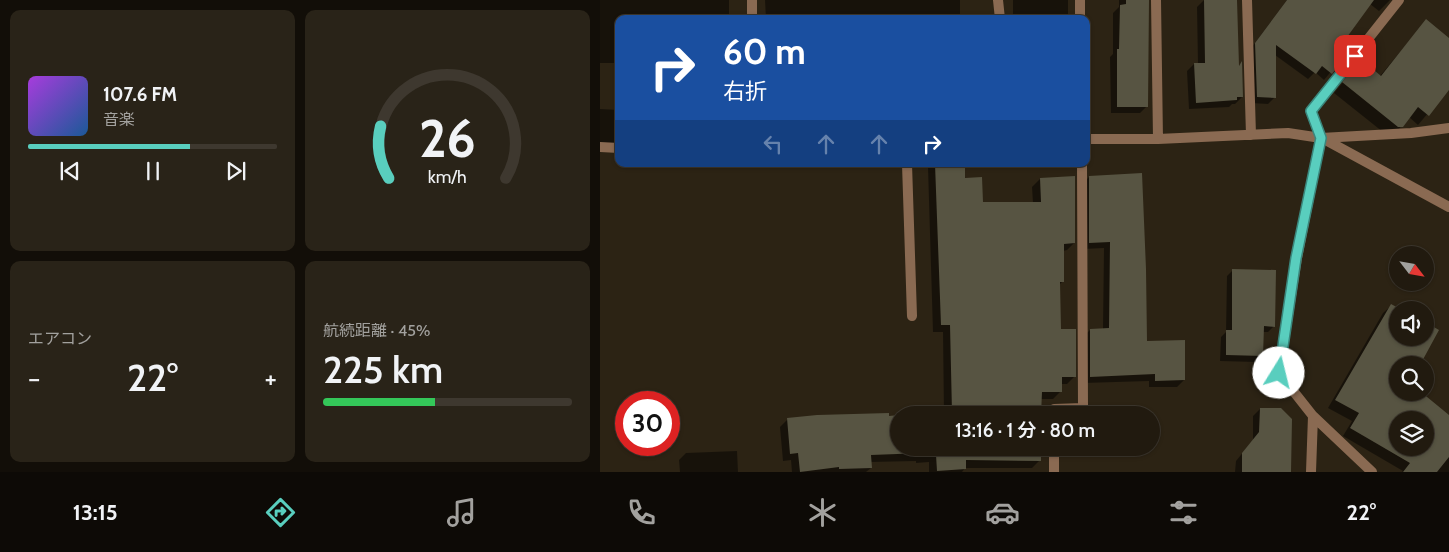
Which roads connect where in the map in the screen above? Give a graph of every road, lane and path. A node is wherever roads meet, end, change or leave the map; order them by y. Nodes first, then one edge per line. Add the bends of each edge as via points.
1 (752, 0) edge
2 (998, 0) edge
3 (1080, 0) edge
4 (1156, 0) edge
5 (1247, 0) edge
6 (1399, 0) edge
7 (752, 15) edge
8 (1000, 15) edge
9 (1080, 15) edge
10 (1449, 128) edge
11 (1250, 135) junction
12 (1321, 138) junction
13 (1090, 139) edge
14 (1158, 139) junction
15 (600, 147) edge
16 (615, 148) edge
17 (907, 167) edge
18 (1082, 167) edge
19 (1449, 207) edge
20 (912, 316) dead end
21 (1082, 406) edge
22 (1313, 416) junction
23 (1054, 456) edge
24 (1054, 472) edge
25 (1312, 472) edge
26 (1372, 472) edge

1 - 7 street
2 - 8 street
3 - 9 street
4 - 14 street
5 - 11 street
6 - 12 street via 1311,111
10 - 12 street
11 - 12 street via 1288,133
11 - 14 street
12 - 19 street
12 - 22 street via 1296,258 1279,373
13 - 14 street
15 - 16 street
17 - 20 street
18 - 21 street
22 - 25 street
22 - 26 street
23 - 24 street

